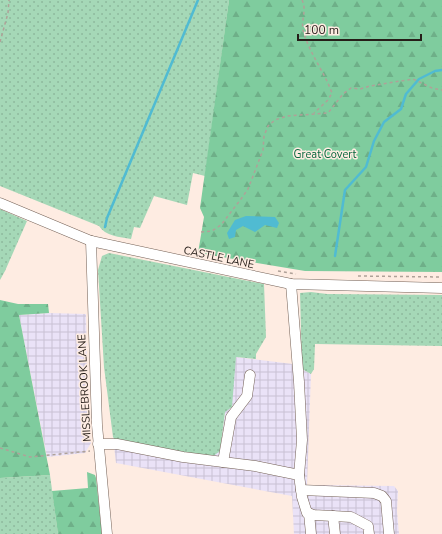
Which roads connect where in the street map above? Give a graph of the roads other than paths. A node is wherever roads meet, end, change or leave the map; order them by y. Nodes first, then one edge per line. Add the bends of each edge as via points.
1 (0, 203) edge
2 (91, 241) junction
3 (291, 284) junction
4 (442, 288) edge
5 (250, 375) dead end
6 (99, 448) junction
7 (223, 462) junction
8 (299, 475) junction
9 (301, 490) junction
10 (309, 513) junction
11 (333, 516) junction
12 (108, 534) edge
13 (311, 534) edge
14 (335, 534) edge
15 (369, 534) edge
16 (389, 534) edge

1 - 2 street, CASTLE LANE
2 - 3 street, CASTLE LANE
2 - 6 street, MISSLEBROOK LANE
3 - 4 street, CASTLE LANE
3 - 8 street via 302,433
5 - 7 street via 247,396 231,417
6 - 7 street via 117,444
6 - 12 street, MISSLEBROOK LANE
7 - 8 street
8 - 9 street
9 - 10 street via 304,505
9 - 16 street via 374,493 382,496 386,501
10 - 11 street
10 - 13 street
11 - 14 street
11 - 15 street via 358,520 368,526

